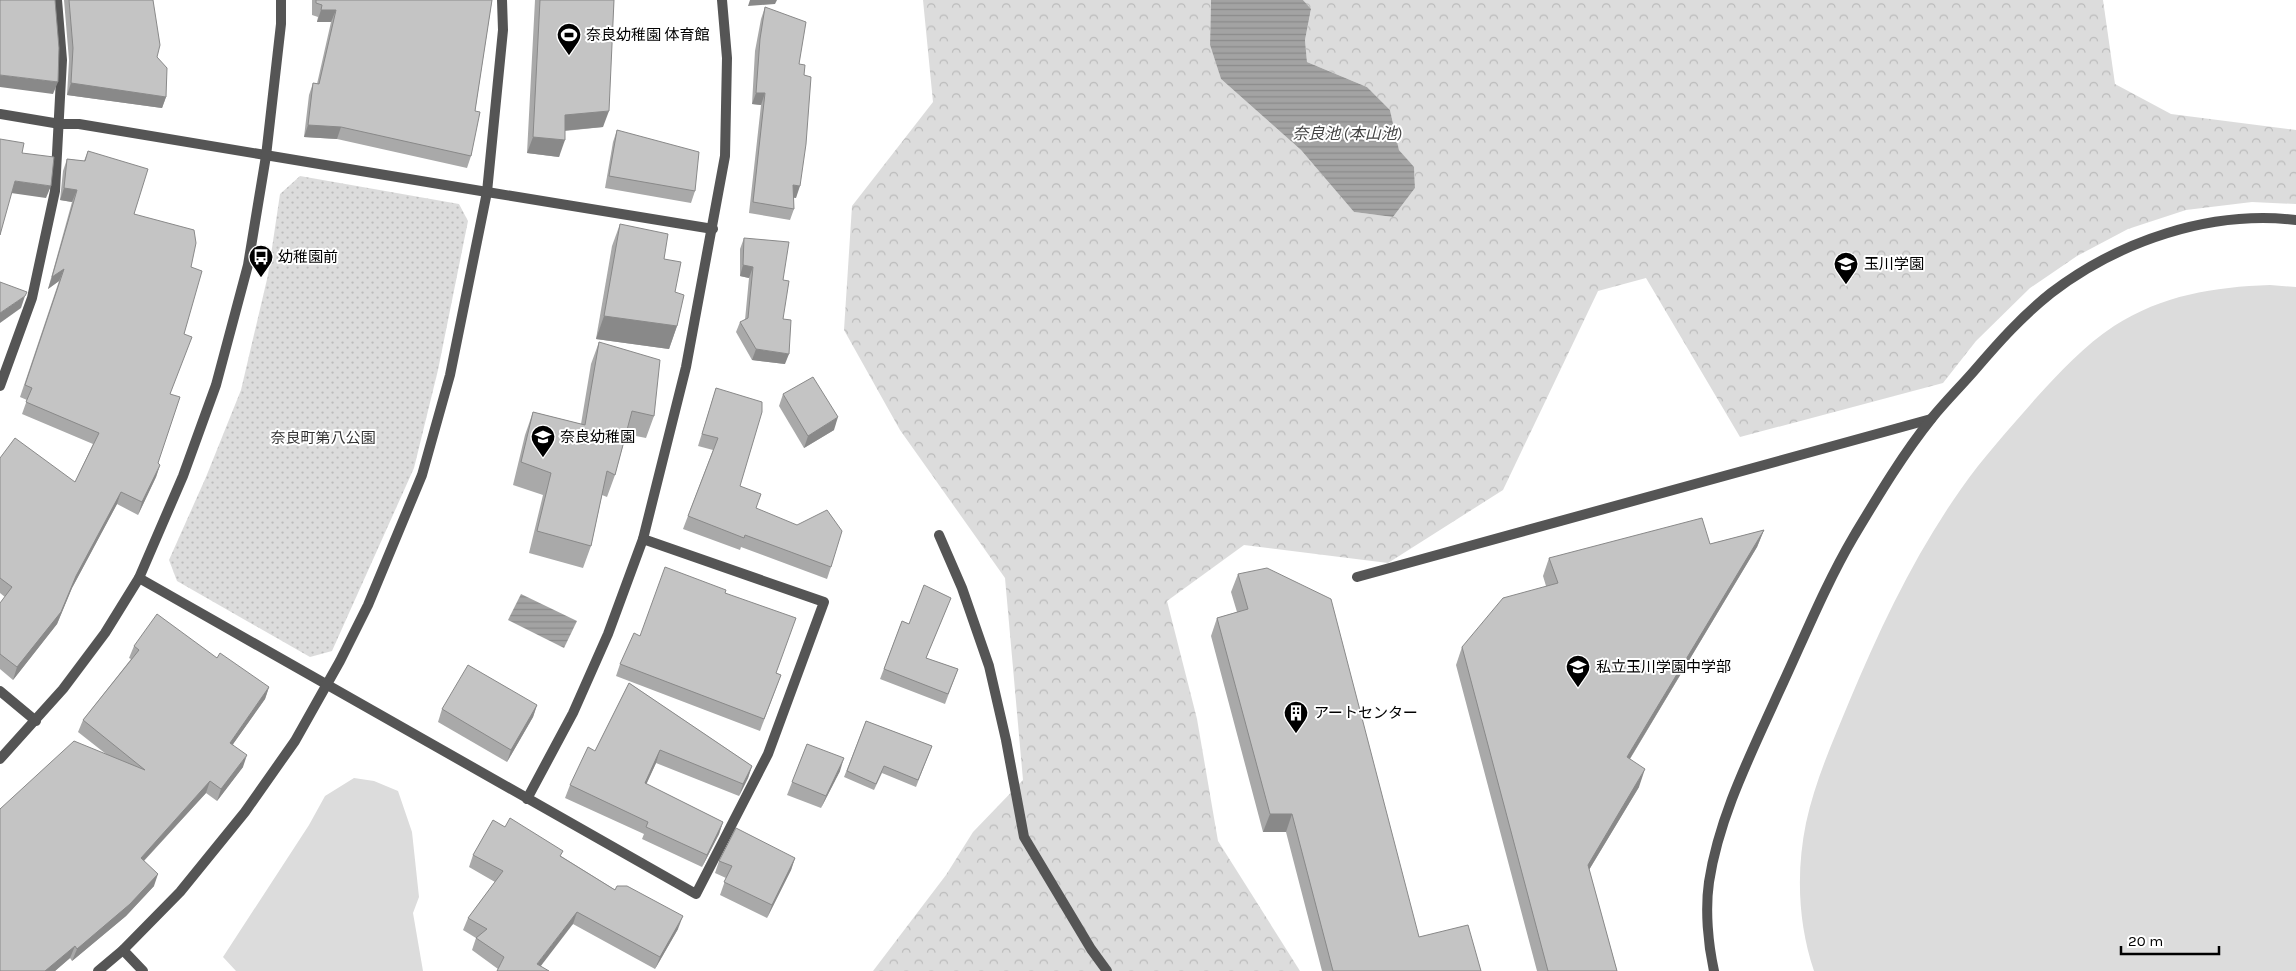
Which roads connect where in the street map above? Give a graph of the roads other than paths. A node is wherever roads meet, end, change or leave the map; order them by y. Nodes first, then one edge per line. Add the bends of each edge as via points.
1 (57, 0) edge
2 (281, 0) edge
3 (502, 0) edge
4 (722, 0) edge
5 (0, 114) edge
6 (60, 124) junction
7 (266, 156) junction
8 (487, 192) junction
9 (2296, 220) edge
10 (712, 229) junction
11 (0, 386) edge
12 (1931, 419) junction
13 (939, 535) dead end
14 (643, 539) junction
15 (1357, 576) dead end
16 (139, 578) junction
17 (328, 685) junction
18 (0, 691) edge
19 (36, 721) junction
20 (0, 759) edge
21 (527, 799) junction
22 (123, 950) junction
23 (98, 971) edge
24 (144, 971) edge
25 (1108, 971) edge
26 (1714, 971) edge

1 - 6 street via 62,60
2 - 7 street
3 - 8 street via 503,30
4 - 10 street via 727,58 724,156
5 - 6 street
6 - 7 street via 80,124
6 - 11 street via 55,191 32,298
7 - 8 street
7 - 16 street via 248,265 216,385 184,476
8 - 10 street
8 - 17 street via 450,374 422,475 368,605
9 - 12 street via 2234,220 2184,227 2137,243 2091,267 2051,293 2013,327
10 - 14 street via 686,367
12 - 15 street
12 - 26 street via 1850,545 1817,609 1720,829 1709,884 1708,924
13 - 25 street via 962,588 989,666 1024,838 1091,949
14 - 21 street via 608,634 573,713
14 - 21 street via 824,602 768,754 696,894
16 - 17 street
16 - 19 street via 105,633
17 - 21 street
17 - 22 street via 295,742 245,812 180,892
18 - 19 street
19 - 20 street
22 - 23 street
22 - 24 street

